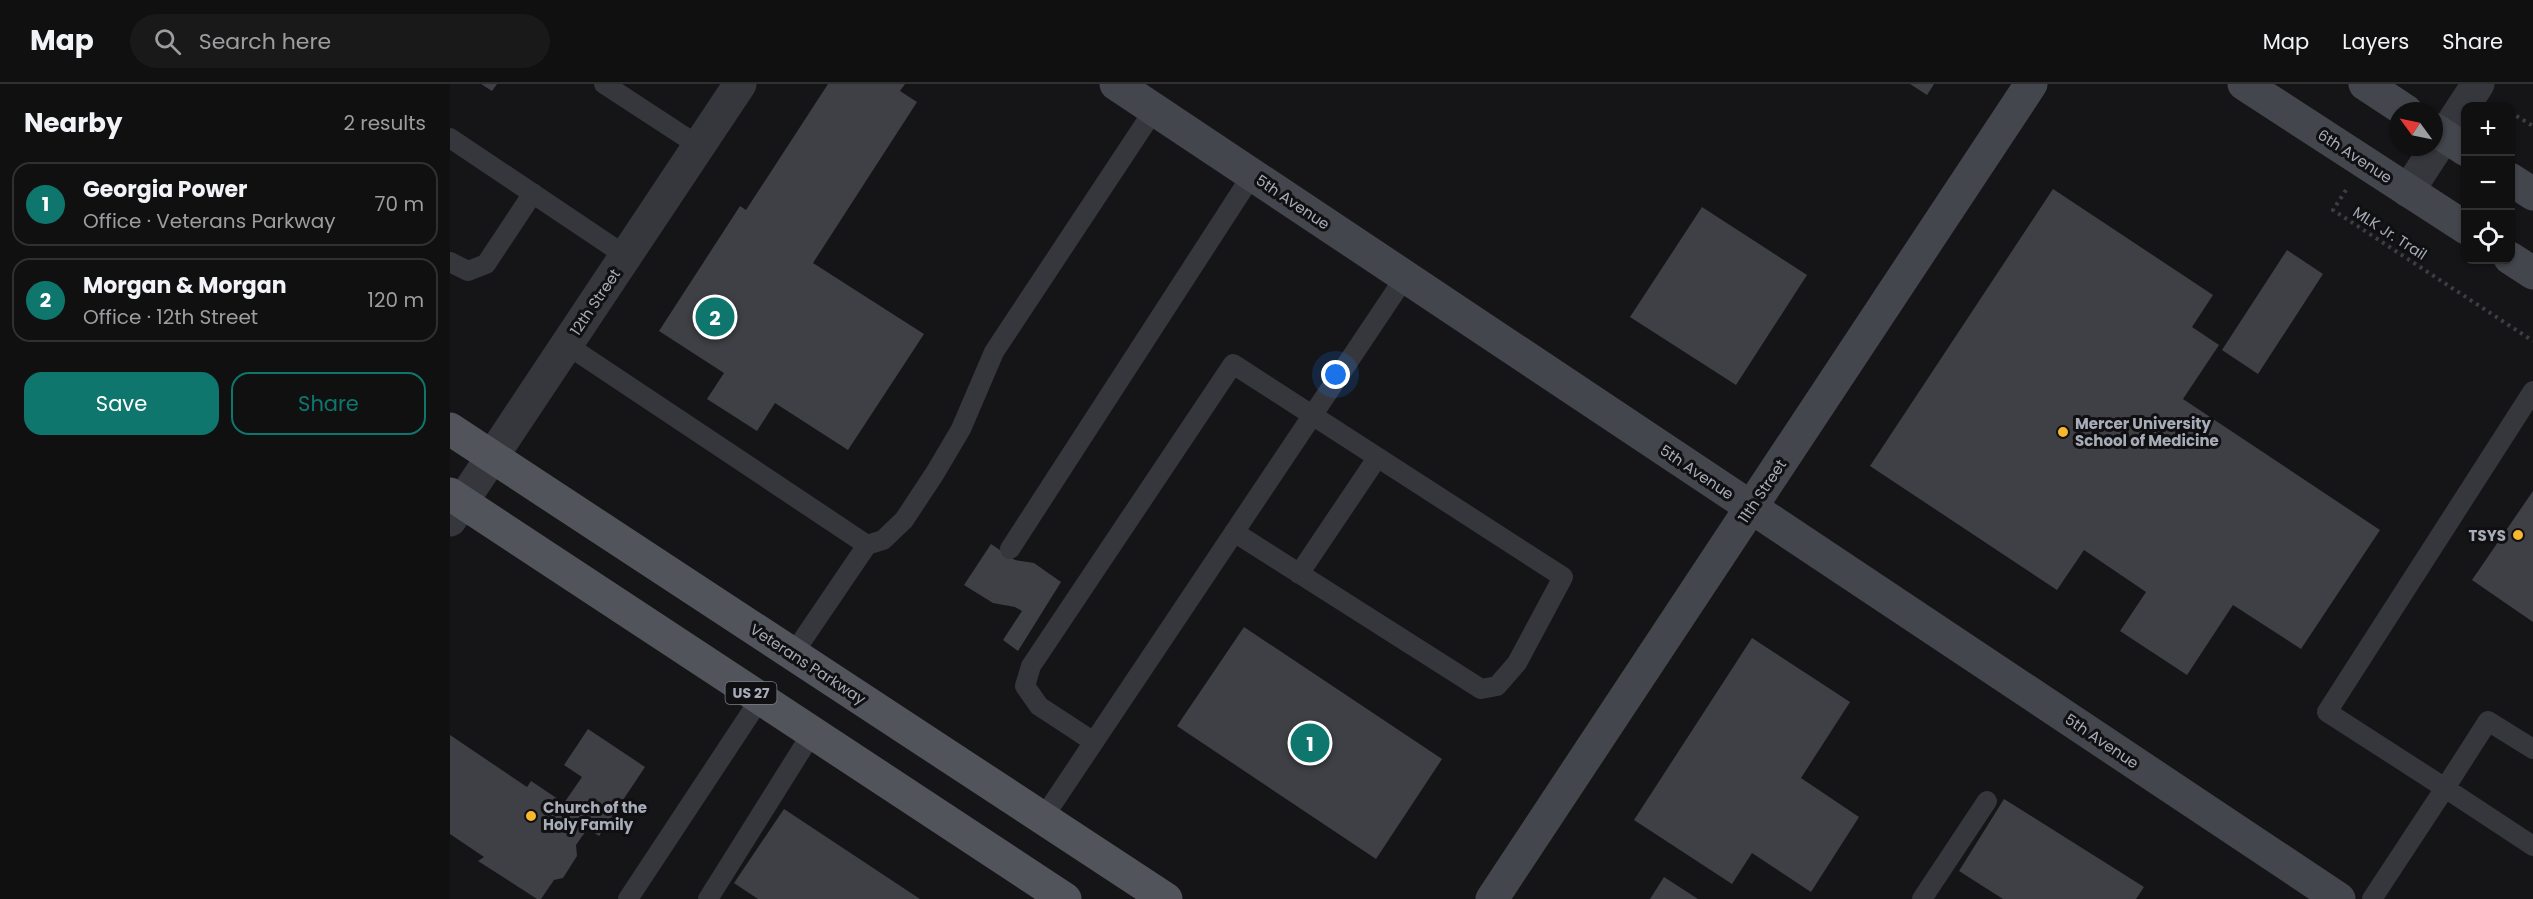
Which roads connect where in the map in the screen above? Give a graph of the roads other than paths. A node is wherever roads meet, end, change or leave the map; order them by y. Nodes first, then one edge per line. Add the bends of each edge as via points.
1 (604, 84) edge
2 (740, 84) edge
3 (1116, 84) edge
4 (2031, 84) edge
5 (2244, 84) edge
6 (2365, 84) edge
7 (2478, 84) edge
8 (2392, 102) edge
9 (1154, 110) junction
10 (450, 138) edge
11 (2448, 138) edge
12 (699, 146) junction
13 (1252, 175) junction
14 (2515, 182) edge
15 (2408, 190) junction
16 (533, 193) junction
17 (2533, 194) edge
18 (2461, 225) edge
19 (626, 256) junction
20 (2515, 261) edge
21 (450, 262) edge
22 (2533, 273) edge
23 (1404, 277) junction
24 (567, 345) junction
25 (2533, 391) edge
26 (1312, 415) junction
27 (450, 429) edge
28 (491, 456) junction
29 (1377, 458) junction
30 (454, 506) edge
31 (1751, 508) junction
32 (1234, 532) junction
33 (867, 545) junction
34 (1010, 549) dead end
35 (1299, 574) junction
36 (793, 654) junction
37 (760, 699) junction
38 (812, 733) junction
39 (1095, 742) junction
40 (2533, 749) edge
41 (2445, 788) junction
42 (1988, 801) dead end
43 (1043, 818) junction
44 (2533, 846) edge
45 (628, 899) edge
46 (708, 899) edge
47 (1065, 899) edge
48 (1166, 899) edge
49 (1492, 899) edge
50 (1922, 899) edge
51 (2339, 899) edge
52 (2372, 899) edge

1 - 12 lane
2 - 12 street, 12th Street
3 - 9 street, 5th Avenue
4 - 31 street, 11th Street
5 - 15 street, 6th Avenue
6 - 8 street
7 - 11 street
9 - 13 street, 5th Avenue
9 - 33 lane via 994,352 961,429 904,520 883,540
10 - 16 lane
11 - 15 street
12 - 19 street, 12th Street
13 - 23 street, 5th Avenue
13 - 34 lane
14 - 17 street
15 - 18 street, 6th Avenue
16 - 19 lane
16 - 21 lane via 486,264 468,271
19 - 24 street, 12th Street
20 - 22 street
23 - 26 lane
23 - 31 street, 5th Avenue
24 - 28 street, 12th Street
24 - 33 lane
25 - 41 lane via 2327,712
26 - 29 lane
26 - 32 lane
26 - 39 lane via 1233,364 1031,666 1025,686 1039,706
27 - 28 main road, Veterans Parkway
28 - 30 street, 12th Street
28 - 36 main road, Veterans Parkway
29 - 35 lane
29 - 35 lane via 1563,577 1517,663 1497,686 1481,689
30 - 37 main road, US 27
31 - 49 street, 11th Street
31 - 51 street, 5th Avenue
32 - 35 lane
32 - 39 lane
33 - 36 lane
36 - 43 main road, Veterans Parkway
37 - 38 main road, US 27
37 - 45 lane
38 - 46 lane
38 - 47 main road, US 27
39 - 43 lane
40 - 41 lane via 2488,721
41 - 44 lane
41 - 52 lane
42 - 50 lane
43 - 48 main road, Veterans Parkway

